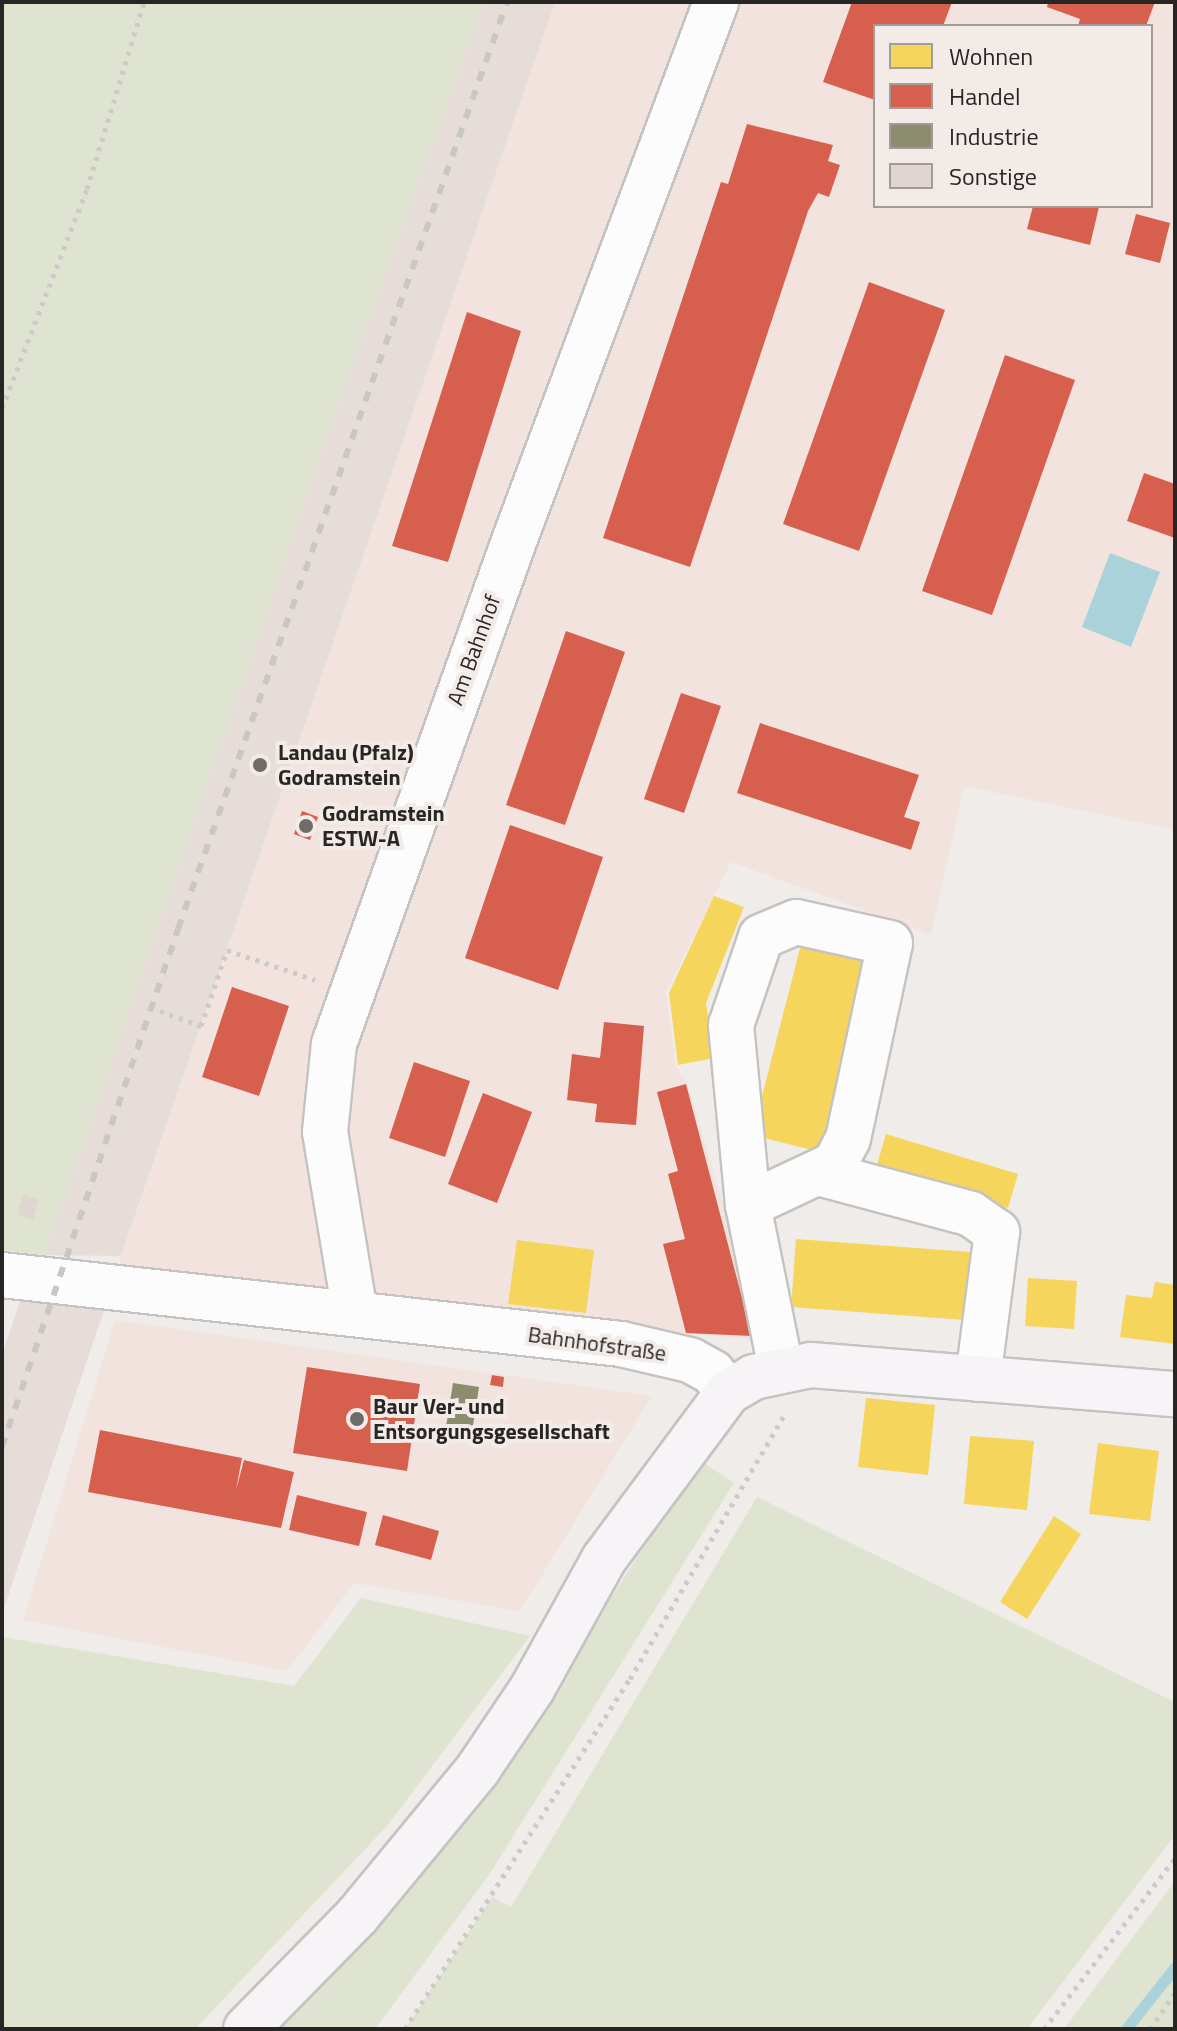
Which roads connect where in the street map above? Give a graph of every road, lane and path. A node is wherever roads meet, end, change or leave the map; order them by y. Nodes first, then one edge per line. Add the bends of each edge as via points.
1 (144, 2) edge
2 (716, 2) edge
3 (2, 408) edge
4 (350, 992) junction
5 (160, 1011) dead end
6 (822, 1174) junction
7 (748, 1205) junction
8 (2, 1275) edge
9 (355, 1313) junction
10 (796, 1367) junction
11 (978, 1379) junction
12 (728, 1392) junction
13 (1175, 1394) edge
14 (1175, 1858) edge
15 (1175, 1993) edge
16 (246, 2029) edge
17 (405, 2029) edge
18 (1044, 2029) edge
19 (1150, 2029) edge

1 - 3 path via 87,189
2 - 4 street, Am Bahnhof
4 - 5 path via 227,950 201,1026
4 - 9 street, Am Bahnhof via 334,1044 325,1132
6 - 7 street
6 - 7 street via 835,1164 848,1139 890,943 796,922 761,937 731,1025
6 - 11 street via 971,1214 997,1232
7 - 10 street
8 - 9 street, Bahnhofstraße via 92,1289
9 - 12 street, Bahnhofstraße via 668,1352 713,1373
10 - 11 main road
10 - 12 main road
10 - 17 path via 745,1490
11 - 13 main road
12 - 16 main road via 604,1559 532,1689 478,1769 357,1916
14 - 18 path
15 - 19 path

